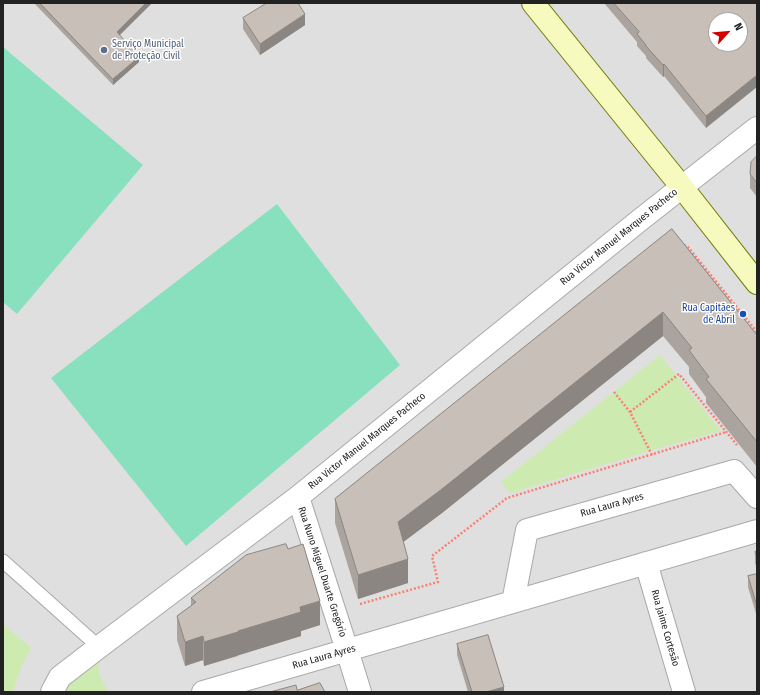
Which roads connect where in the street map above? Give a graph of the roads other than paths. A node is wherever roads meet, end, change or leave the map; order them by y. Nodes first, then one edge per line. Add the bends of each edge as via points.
1 (533, 3) edge
2 (757, 128) edge
3 (681, 186) junction
4 (757, 283) edge
5 (298, 497) junction
6 (757, 497) edge
7 (757, 531) edge
8 (3, 561) edge
9 (646, 563) junction
10 (514, 602) junction
11 (99, 647) junction
12 (347, 650) junction
13 (52, 692) edge
14 (203, 692) edge
15 (360, 692) edge
16 (684, 692) edge

1 - 3 main road
2 - 3 street, Rua Victor Manuel Marques Pacheco
3 - 4 main road
3 - 5 street, Rua Victor Manuel Marques Pacheco
5 - 11 street, Rua Victor Manuel Marques Pacheco
5 - 12 street, Rua Nuno Miguel Duarte Gregório
6 - 10 street, Rua Laura Ayres via 734,471 526,530
7 - 9 street, Rua Laura Ayres
8 - 11 lane
9 - 10 street, Rua Laura Ayres
9 - 16 street, Rua Jaime Cortesão
10 - 12 street, Rua Laura Ayres
11 - 13 street, Rua Victor Manuel Marques Pacheco via 60,677
12 - 14 street, Rua Laura Ayres
12 - 15 street, Rua Nuno Miguel Duarte Gregório

